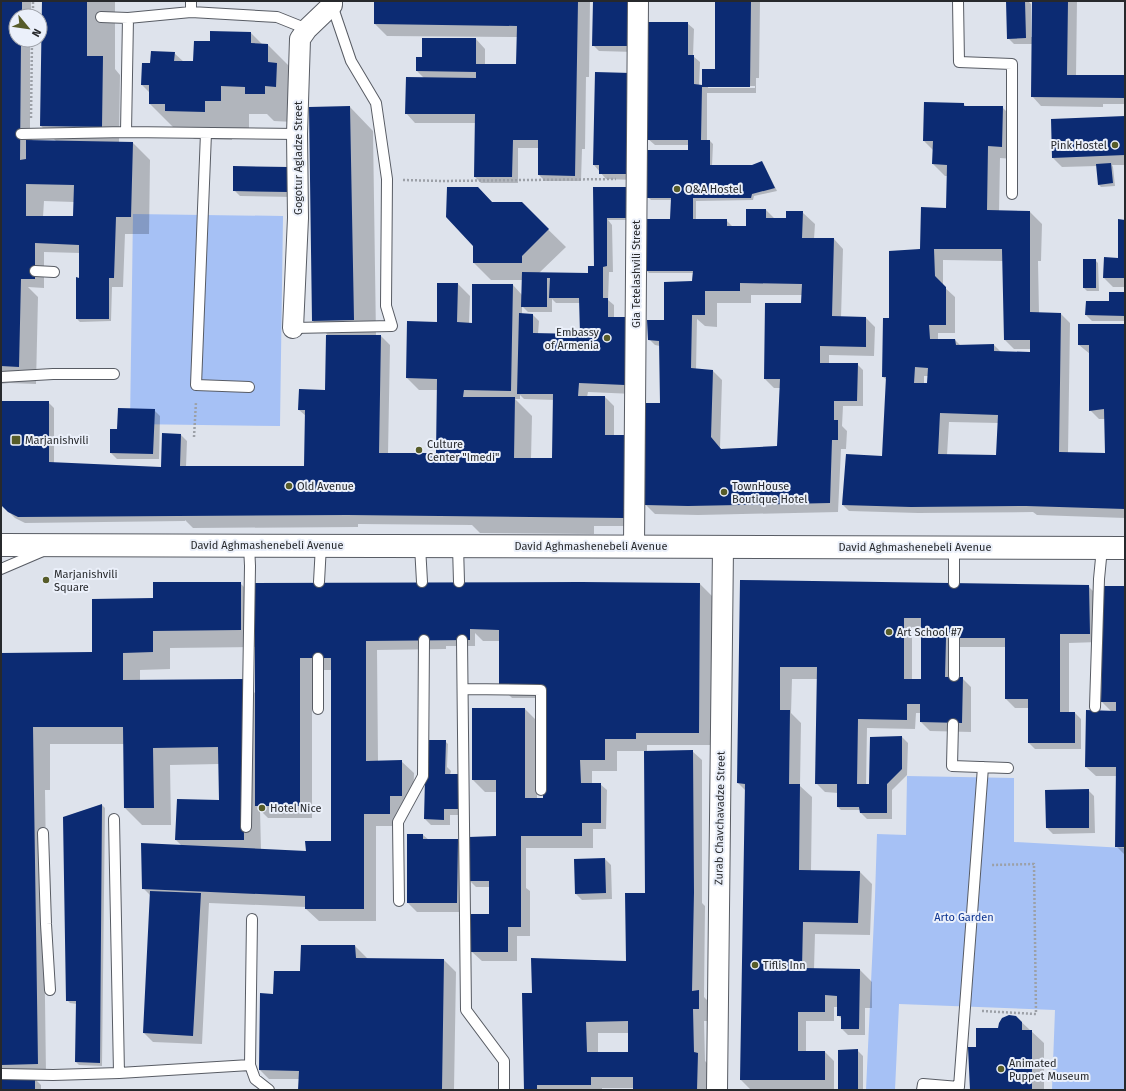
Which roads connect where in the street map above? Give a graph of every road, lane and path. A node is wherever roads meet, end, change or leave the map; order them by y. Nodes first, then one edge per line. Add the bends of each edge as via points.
1 (191, 1) edge
2 (638, 1) edge
3 (958, 1) edge
4 (332, 3) edge
5 (191, 12) junction
6 (101, 17) dead end
7 (128, 18) junction
8 (307, 29) junction
9 (31, 48) edge
10 (126, 132) junction
11 (206, 133) junction
12 (26, 134) joint
13 (298, 134) junction
14 (387, 179) junction
15 (636, 179) junction
16 (1012, 194) dead end
17 (35, 271) dead end
18 (54, 272) dead end
19 (293, 328) joint
20 (114, 374) dead end
21 (1, 376) edge
22 (196, 385) junction
23 (248, 387) dead end
24 (194, 437) dead end
25 (56, 544) junction
26 (1, 545) edge
27 (249, 545) junction
28 (321, 546) junction
29 (420, 546) junction
30 (458, 546) junction
31 (634, 546) junction
32 (723, 547) junction
33 (954, 548) junction
34 (1102, 548) junction
35 (1125, 548) edge
36 (1, 569) edge
37 (319, 582) dead end
38 (422, 582) dead end
39 (459, 582) dead end
40 (954, 583) dead end
41 (954, 638) dead end
42 (424, 640) dead end
43 (462, 640) dead end
44 (318, 658) dead end
45 (954, 676) dead end
46 (463, 690) junction
47 (1095, 707) dead end
48 (318, 709) dead end
49 (953, 724) dead end
50 (983, 767) junction
51 (1008, 768) dead end
52 (541, 790) dead end
53 (114, 819) dead end
54 (246, 826) dead end
55 (43, 833) dead end
56 (975, 865) junction
57 (399, 901) dead end
58 (252, 919) dead end
59 (35, 924) dead end
60 (46, 924) junction
61 (50, 990) dead end
62 (965, 1010) junction
63 (250, 1065) junction
64 (119, 1073) junction
65 (1, 1074) edge
66 (269, 1090) edge
67 (504, 1090) edge
68 (717, 1090) edge
69 (922, 1090) edge

1 - 5 lane
2 - 15 street, Gia Tetelashvili Street
3 - 16 lane via 958,62 1012,64
4 - 8 street, Gogotur Agladze Street
4 - 14 lane via 351,61 376,103
5 - 7 lane
5 - 8 lane via 277,17
6 - 7 lane
7 - 10 lane
8 - 13 street, Gogotur Agladze Street via 300,39
9 - 12 path
10 - 11 lane
10 - 12 lane
11 - 13 lane
11 - 22 lane
13 - 19 street, Gogotur Agladze Street via 298,218
14 - 15 path
14 - 19 lane via 385,298 392,326
15 - 31 street, Gia Tetelashvili Street
17 - 18 lane
20 - 21 lane
22 - 23 lane
22 - 24 path
25 - 26 main road, David Aghmashenebeli Avenue
25 - 27 main road, David Aghmashenebeli Avenue
25 - 36 lane, David Aghmashenebeli Avenue
27 - 28 main road, David Aghmashenebeli Avenue
27 - 54 lane
28 - 29 main road, David Aghmashenebeli Avenue
28 - 37 lane
29 - 30 main road, David Aghmashenebeli Avenue
29 - 38 lane
30 - 31 main road, David Aghmashenebeli Avenue
30 - 39 lane
31 - 32 main road, David Aghmashenebeli Avenue
32 - 33 main road, David Aghmashenebeli Avenue
32 - 68 street, Zurab Chavchavadze Street
33 - 34 main road, David Aghmashenebeli Avenue
33 - 40 lane
34 - 35 main road, David Aghmashenebeli Avenue
34 - 47 lane
41 - 45 lane
42 - 57 lane via 423,776 398,822
43 - 46 lane
44 - 48 lane
46 - 52 lane via 541,690
46 - 67 lane via 466,1010 504,1060
49 - 50 lane via 952,766
50 - 51 lane
50 - 56 lane
53 - 64 lane
55 - 60 lane
56 - 62 lane
56 - 62 path via 1034,864 1036,1014
58 - 63 lane
59 - 60 lane
60 - 61 lane
62 - 69 lane via 959,1087 923,1084
63 - 64 lane
63 - 66 lane via 255,1079
64 - 65 lane

